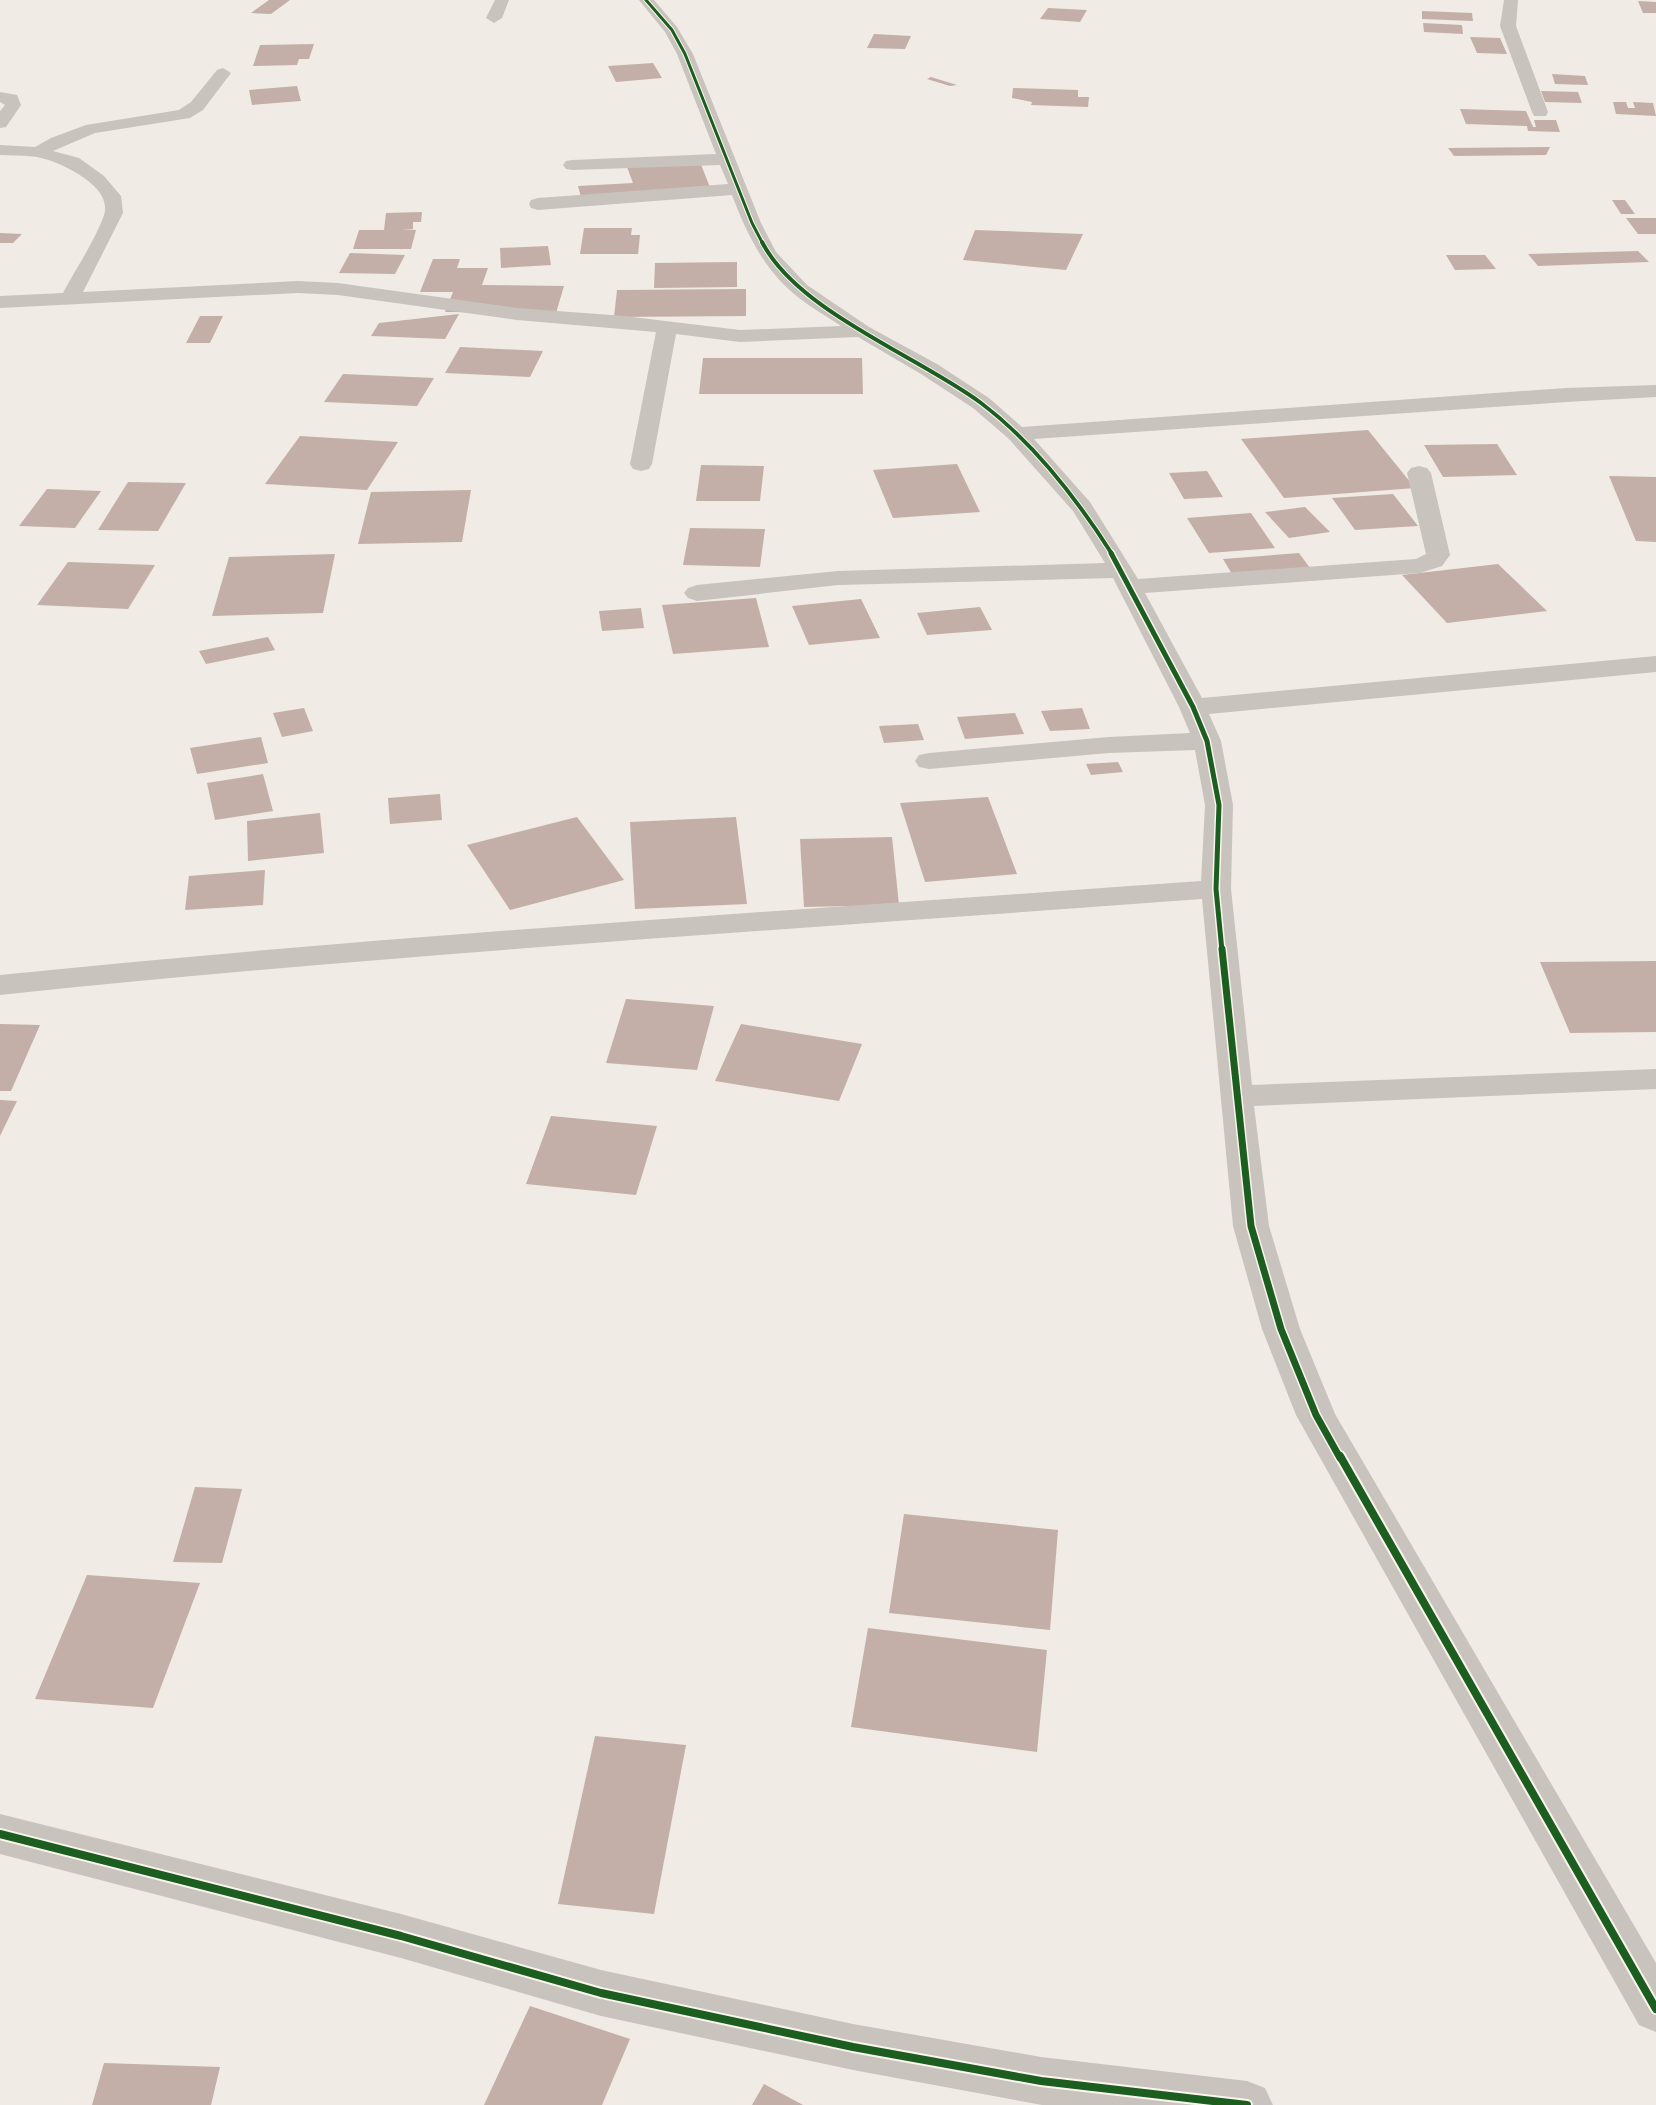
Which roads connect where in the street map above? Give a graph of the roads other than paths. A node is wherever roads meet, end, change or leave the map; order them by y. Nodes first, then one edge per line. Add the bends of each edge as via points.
1 (502, 0) edge
2 (646, 0) edge
3 (1511, 0) edge
4 (494, 18) dead end
5 (223, 73) dead end
6 (0, 97) edge
7 (1540, 112) dead end
8 (0, 123) edge
9 (0, 150) edge
10 (38, 152) junction
11 (726, 159) junction
12 (572, 165) dead end
13 (739, 189) junction
14 (538, 204) dead end
15 (69, 300) junction
16 (0, 302) edge
17 (667, 327) junction
18 (862, 331) junction
19 (1656, 391) edge
20 (1017, 434) junction
21 (641, 464) dead end
22 (1419, 473) dead end
23 (1125, 578) junction
24 (697, 592) dead end
25 (1656, 664) edge
26 (1193, 706) junction
27 (1207, 741) junction
28 (929, 761) dead end
29 (1216, 889) junction
30 (0, 985) edge
31 (1656, 1079) edge
32 (1236, 1096) junction
33 (0, 1834) edge
34 (1656, 2009) edge
35 (1046, 2093) edge
36 (1247, 2105) edge

1 - 4 street
2 - 11 street via 672,30 685,54
3 - 7 street via 1508,26
5 - 10 street via 197,106 184,114 82,130
6 - 8 street via 11,99 13,105
9 - 10 street
10 - 15 street via 73,162 112,196 114,213
11 - 12 street
11 - 13 street
13 - 14 street
13 - 18 street via 768,254 800,289
15 - 16 street
15 - 17 street via 298,287 517,314
17 - 18 street via 740,336
17 - 21 street
18 - 20 street via 981,403
19 - 20 street
20 - 23 street via 1082,507
22 - 23 street via 1438,555 1420,566 1353,572
23 - 24 street via 838,578
23 - 26 street
25 - 26 street
26 - 27 street
27 - 28 street via 1109,745
27 - 29 street via 1219,805
29 - 30 street via 471,941
29 - 32 street
31 - 32 street
32 - 34 street via 1251,1226 1281,1329 1316,1415
33 - 35 street via 401,1936 601,1993
35 - 36 street

